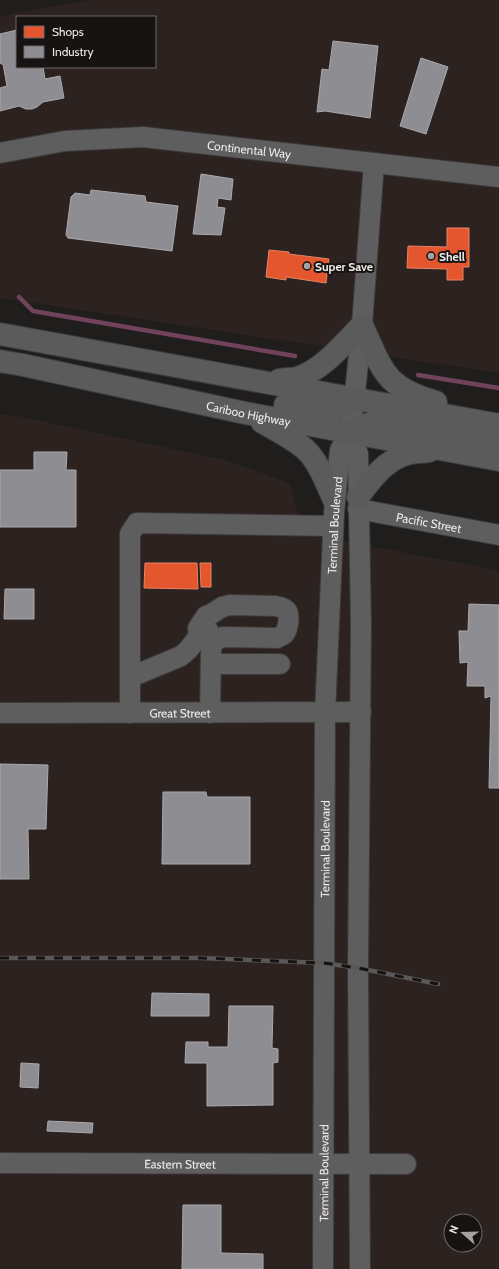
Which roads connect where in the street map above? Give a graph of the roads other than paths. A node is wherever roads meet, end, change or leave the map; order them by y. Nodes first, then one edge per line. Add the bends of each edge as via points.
1 (0, 153) edge
2 (374, 163) junction
3 (499, 177) edge
4 (362, 325) junction
5 (0, 334) edge
6 (0, 361) edge
7 (23, 365) junction
8 (263, 381) junction
9 (354, 398) junction
10 (245, 413) junction
11 (499, 420) edge
12 (499, 425) edge
13 (350, 432) junction
14 (499, 443) edge
15 (442, 449) junction
16 (499, 460) edge
17 (334, 500) junction
18 (358, 503) junction
19 (333, 526) junction
20 (499, 535) edge
21 (211, 664) junction
22 (280, 664) dead end
23 (130, 675) junction
24 (361, 712) junction
25 (0, 713) edge
26 (130, 713) junction
27 (210, 713) junction
28 (325, 713) junction
29 (0, 1163) edge
30 (324, 1164) junction
31 (359, 1164) junction
32 (406, 1164) dead end
33 (324, 1269) edge
34 (360, 1269) edge

1 - 2 street, Continental Way via 65,141 143,137
2 - 3 street, Continental Way
2 - 4 street, Terminal Boulevard
4 - 8 highway via 324,363 311,372 296,378
4 - 9 street, Terminal Boulevard
4 - 11 highway via 381,367 397,386 418,397
5 - 8 highway
6 - 7 highway, Cariboo Highway
7 - 9 highway via 39,360 310,410 328,411 341,408
7 - 10 highway, Cariboo Highway
8 - 9 highway
9 - 12 highway
9 - 13 street, Terminal Boulevard
10 - 13 highway, Cariboo Highway
10 - 17 highway via 289,437 305,449 320,469
13 - 14 highway via 362,425 375,422
13 - 15 highway, Cariboo Highway
13 - 17 street, Terminal Boulevard via 340,450
13 - 18 street, Terminal Boulevard via 358,454
15 - 16 highway, Cariboo Highway
15 - 18 highway via 407,454 396,459 383,468
17 - 19 street, Terminal Boulevard
18 - 20 street, Pacific Street
18 - 24 street, Terminal Boulevard
19 - 23 street via 138,523 130,534
19 - 28 street, Terminal Boulevard
21 - 22 street
21 - 23 street via 211,649 217,639 222,637 282,636 287,628 287,610 275,606 222,607 206,616 198,628 199,636 181,656
21 - 27 street
23 - 26 street
24 - 28 street, Great Street
24 - 31 street, Terminal Boulevard
25 - 26 street, Great Street
26 - 27 street, Great Street
27 - 28 street, Great Street
28 - 30 street, Terminal Boulevard
29 - 30 street, Eastern Street
30 - 31 street, Eastern Street
30 - 33 street, Terminal Boulevard
31 - 32 street, Eastern Street
31 - 34 street, Terminal Boulevard

